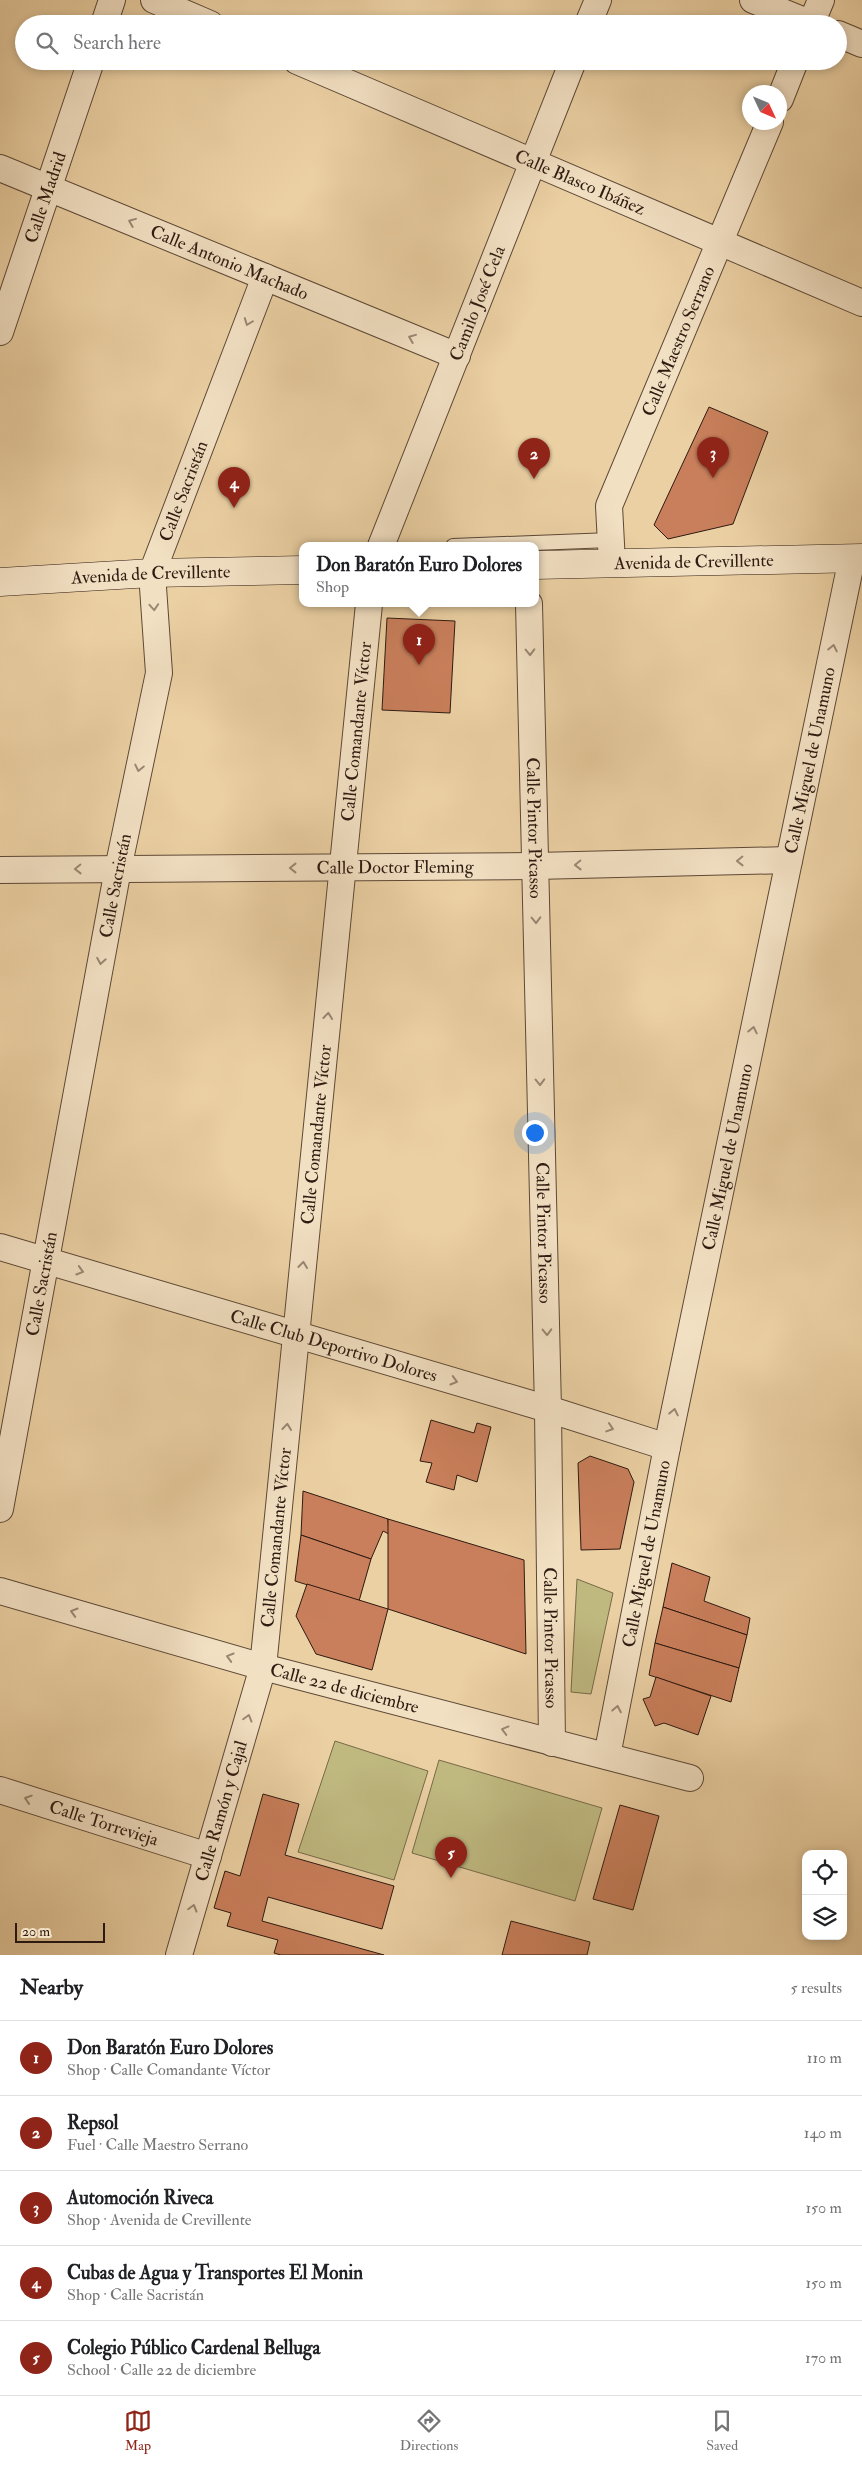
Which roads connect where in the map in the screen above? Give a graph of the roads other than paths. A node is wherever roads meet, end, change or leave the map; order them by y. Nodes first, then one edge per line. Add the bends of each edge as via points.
1 (112, 0) edge
2 (154, 0) edge
3 (598, 0) edge
4 (753, 0) edge
5 (821, 0) edge
6 (107, 15) edge
7 (189, 15) edge
8 (592, 15) edge
9 (789, 15) edge
10 (815, 15) edge
11 (847, 38) edge
12 (862, 44) edge
13 (88, 70) edge
14 (318, 70) edge
15 (569, 70) edge
16 (791, 70) edge
17 (786, 85) edge
18 (767, 130) edge
19 (533, 162) junction
20 (0, 168) edge
21 (49, 187) junction
22 (720, 242) junction
23 (265, 277) junction
24 (862, 303) edge
25 (0, 332) edge
26 (457, 356) junction
27 (383, 542) edge
28 (539, 549) edge
29 (611, 552) junction
30 (857, 558) edge
31 (539, 564) edge
32 (299, 570) edge
33 (152, 573) junction
34 (0, 582) edge
35 (369, 607) edge
36 (529, 607) edge
37 (789, 860) junction
38 (535, 866) junction
39 (342, 868) junction
40 (118, 869) junction
41 (0, 870) edge
42 (0, 1247) edge
43 (46, 1261) junction
44 (296, 1336) junction
45 (548, 1409) junction
46 (667, 1447) junction
47 (0, 1509) edge
48 (0, 1591) edge
49 (263, 1667) junction
50 (552, 1742) junction
51 (607, 1756) junction
52 (690, 1778) dead end
53 (0, 1790) edge
54 (208, 1856) junction
55 (179, 1955) edge

1 - 6 street
2 - 7 street
3 - 8 street
4 - 9 street
5 - 10 street
11 - 12 street
13 - 21 street, Calle Madrid
14 - 19 street, Calle Blasco Ibáñez
15 - 19 street, Camilo José Cela
16 - 17 street
18 - 22 street, Calle Maestro Serrano
19 - 22 street, Calle Blasco Ibáñez
19 - 26 street, Camilo José Cela
20 - 21 street, Calle Antonio Machado
23 -> 21 street, Calle Antonio Machado
21 - 25 street, Calle Madrid
22 - 24 street, Calle Blasco Ibáñez
22 - 29 street, Calle Maestro Serrano via 609,506
26 -> 23 street, Calle Antonio Machado
23 -> 33 street, Calle Sacristán
26 - 27 street, Camilo José Cela
28 - 29 lane
29 - 30 street, Avenida de Crevillente
29 - 31 street, Avenida de Crevillente
37 -> 30 street, Calle Miguel de Unamuno
32 - 33 street, Avenida de Crevillente
33 - 34 street, Avenida de Crevillente
33 -> 40 street, Calle Sacristán via 159,672
35 - 39 street, Calle Comandante Víctor
36 -> 38 street, Calle Pintor Picasso
37 -> 38 street, Calle Doctor Fleming
46 -> 37 street, Calle Miguel de Unamuno
38 - 39 street, Calle Doctor Fleming
38 -> 45 street, Calle Pintor Picasso
39 -> 40 street, Calle Doctor Fleming
44 -> 39 street, Calle Comandante Víctor
40 -> 41 street, Calle Doctor Fleming
40 -> 43 street, Calle Sacristán
42 - 43 street, Calle Club Deportivo Dolores
43 -> 44 street, Calle Club Deportivo Dolores
43 - 47 street, Calle Sacristán
44 -> 45 street, Calle Club Deportivo Dolores
49 -> 44 street, Calle Comandante Víctor
45 -> 46 street, Calle Club Deportivo Dolores
45 - 50 street, Calle Pintor Picasso
51 -> 46 street, Calle Miguel de Unamuno
49 -> 48 street, Calle 22 de diciembre
50 -> 49 street, Calle 22 de diciembre
54 -> 49 street, Calle Ramón y Cajal
50 - 51 street, Calle 22 de diciembre
51 - 52 street, Calle 22 de diciembre
54 -> 53 street, Calle Torrevieja
55 -> 54 street, Calle Ramón y Cajal

